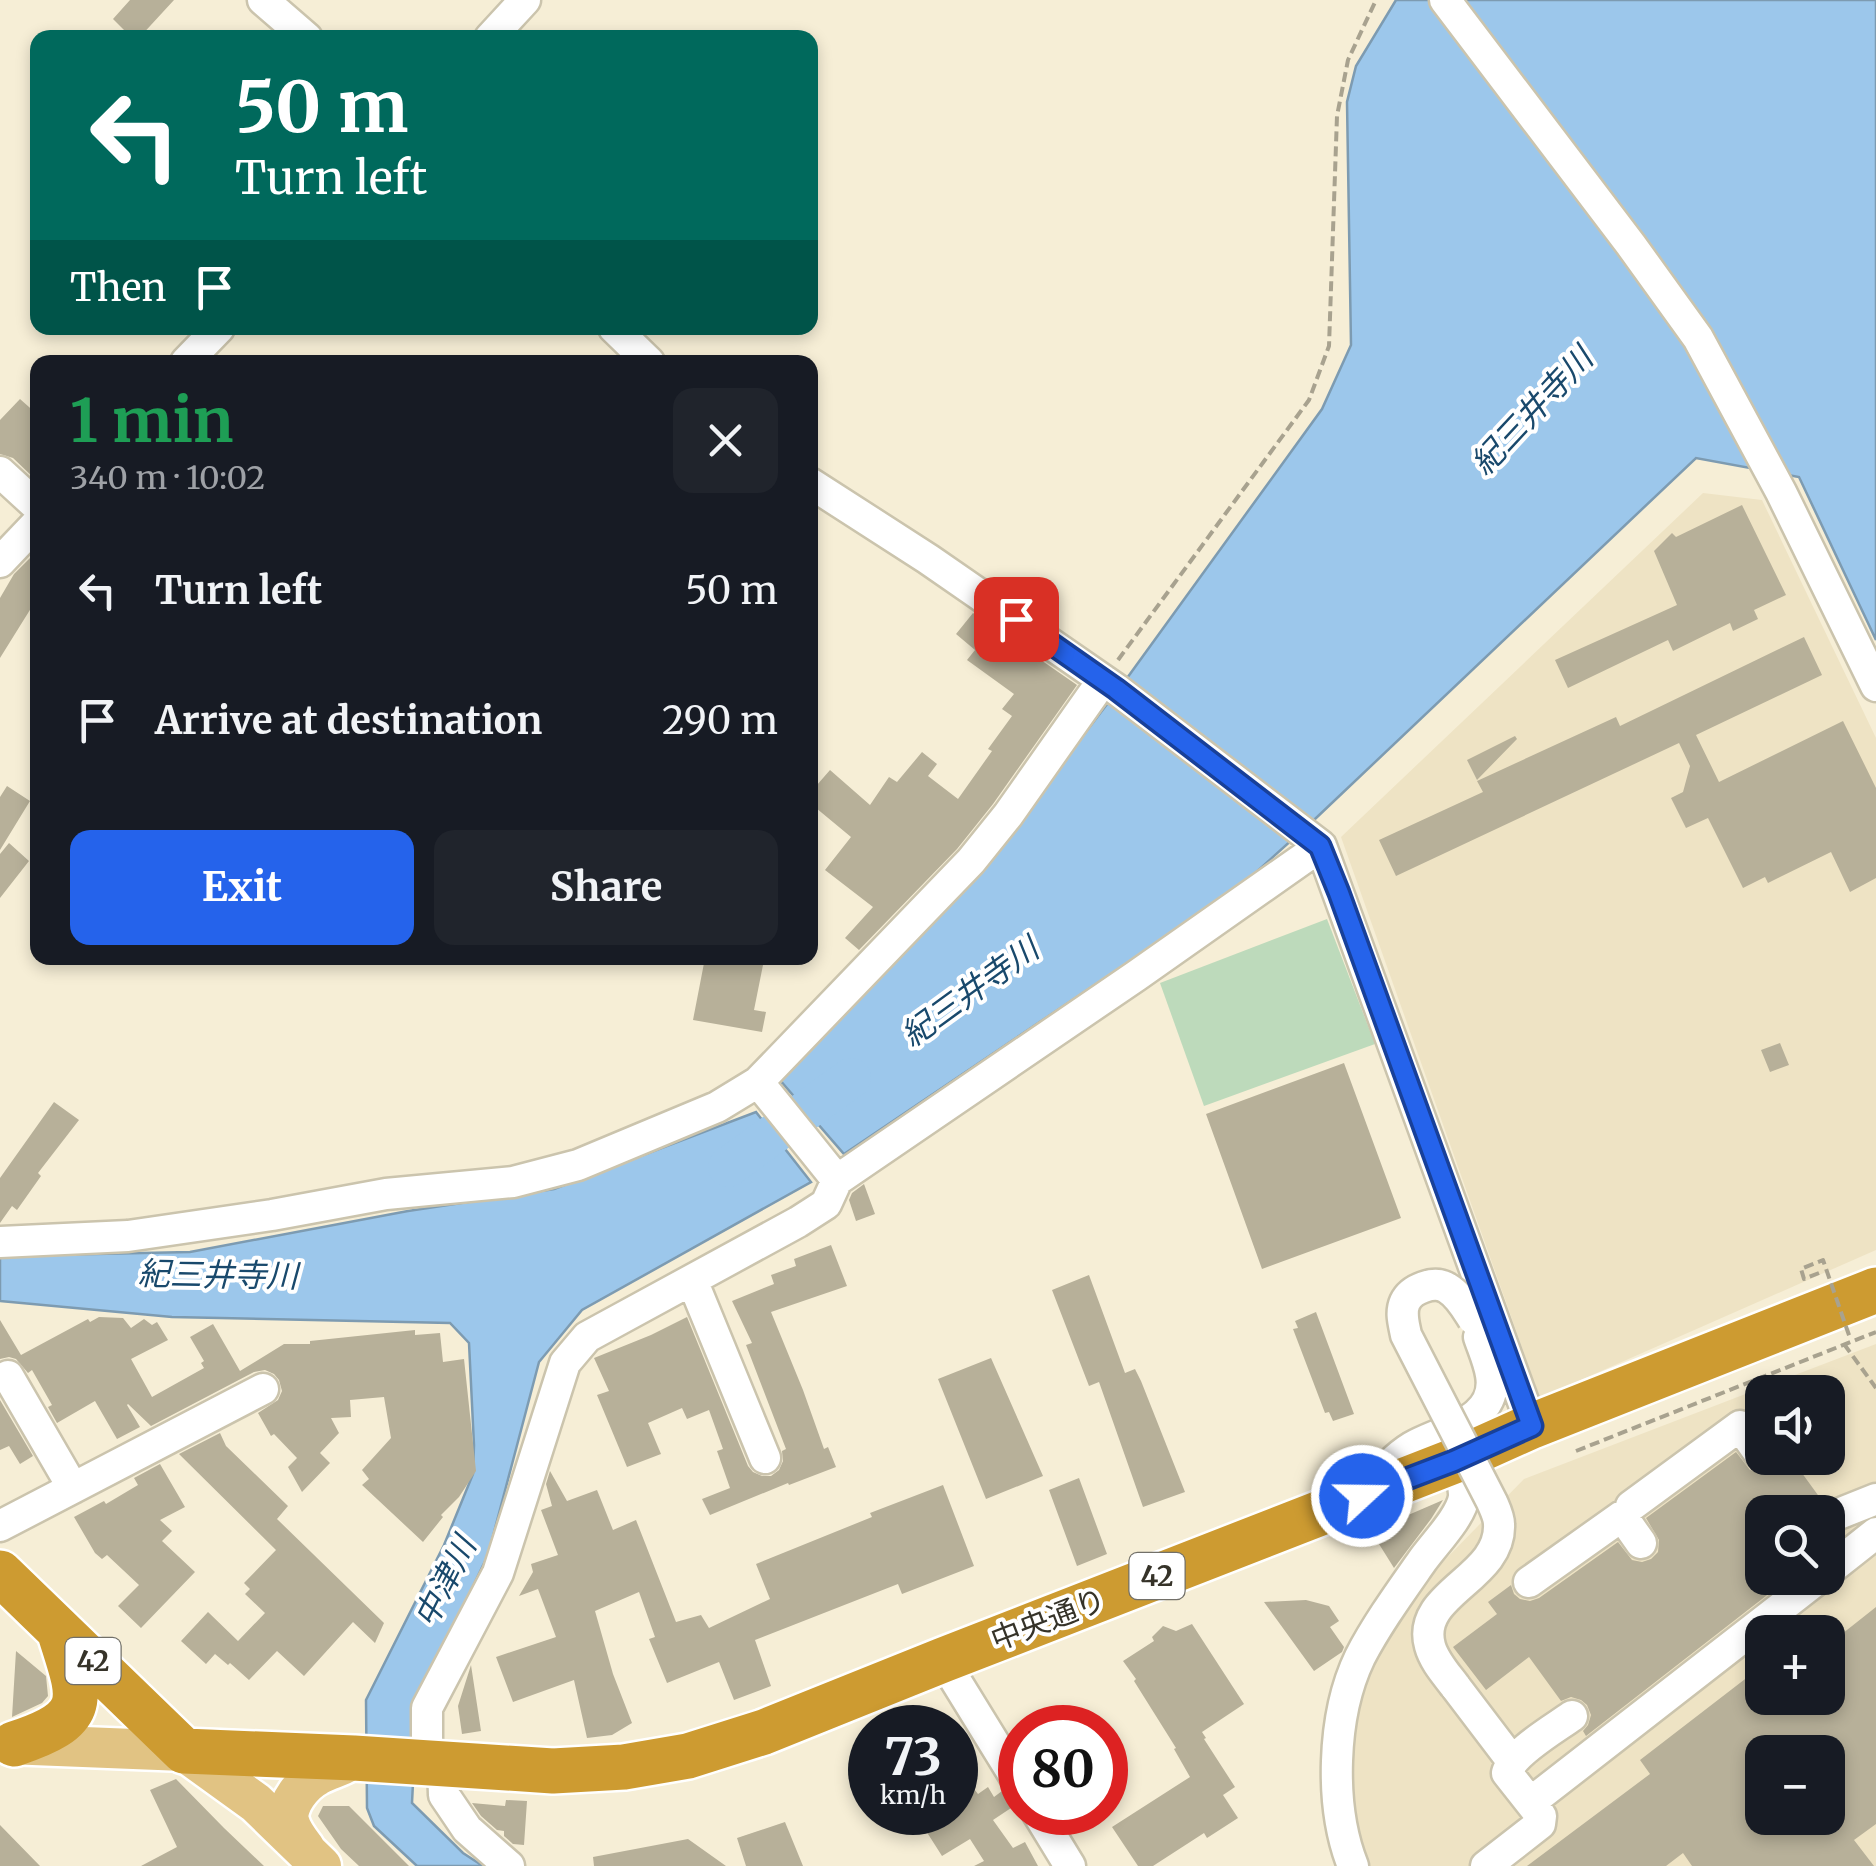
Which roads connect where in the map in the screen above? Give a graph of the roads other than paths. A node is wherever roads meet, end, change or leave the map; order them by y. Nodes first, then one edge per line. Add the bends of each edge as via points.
1 (263, 0) edge
2 (525, 0) edge
3 (1445, 0) edge
4 (298, 30) edge
5 (497, 30) edge
6 (212, 335) edge
7 (621, 335) edge
8 (193, 355) edge
9 (642, 355) edge
10 (0, 472) edge
11 (818, 489) edge
12 (30, 500) edge
13 (30, 530) edge
14 (0, 562) edge
15 (1110, 684) junction
16 (1876, 686) edge
17 (1314, 842) junction
18 (762, 1088) junction
19 (833, 1176) junction
20 (0, 1242) edge
21 (692, 1280) junction
22 (1876, 1290) edge
23 (8, 1376) dead end
24 (262, 1390) dead end
25 (1532, 1426) junction
26 (1745, 1433) edge
27 (765, 1458) dead end
28 (1454, 1461) junction
29 (73, 1488) junction
30 (1362, 1496) junction
31 (1876, 1498) edge
32 (1631, 1506) dead end
33 (1845, 1510) edge
34 (0, 1526) edge
35 (1876, 1533) edge
36 (1641, 1543) dead end
37 (1845, 1558) edge
38 (0, 1573) edge
39 (1530, 1582) dead end
40 (1797, 1595) edge
41 (58, 1627) junction
42 (943, 1660) junction
43 (1572, 1716) dead end
44 (7, 1744) edge
45 (998, 1749) edge
46 (184, 1751) junction
47 (354, 1758) junction
48 (1512, 1761) junction
49 (429, 1763) junction
50 (1531, 1802) junction
51 (1051, 1835) edge
52 (306, 1863) edge
53 (509, 1866) edge
54 (1070, 1866) edge
55 (1352, 1866) edge
56 (1486, 1866) edge

1 - 4 street
2 - 5 street
3 - 16 street via 1698,338
6 - 8 street
7 - 9 street
10 - 12 street
11 - 15 street
13 - 14 street
15 - 17 street
15 - 18 street via 971,861
17 - 19 street via 1136,976
17 - 25 street
18 - 19 street
18 - 20 street via 578,1165 513,1182 386,1194 128,1236
19 - 21 street via 826,1204
21 - 27 street
21 - 49 street via 588,1337 565,1362 498,1574 427,1708
22 - 25 highway, 中央通り / 42
23 - 29 street
24 - 29 street
25 - 28 highway, 中央通り / 42
26 - 32 street via 1740,1426
28 - 30 highway, 中央通り / 42
28 - 55 street via 1464,1501 1362,1652 1350,1686 1336,1742 1336,1778
29 - 34 street
30 - 42 highway, 中央通り / 42
30 - 48 street, bridge via 1392,1462 1413,1447 1473,1418 1490,1396 1491,1376 1473,1319 1460,1299 1437,1284 1405,1302 1406,1334 1500,1522 1497,1545 1480,1570 1442,1600 1429,1623 1429,1644
31 - 33 street
35 - 37 street
36 - 39 street via 1622,1516
38 - 41 highway, 42
40 - 50 street
41 - 44 highway via 76,1702 58,1724
41 - 46 highway, 42
42 - 45 street
42 - 49 highway, 中央通り / 42 via 688,1756 554,1770
43 - 48 street
44 - 46 main road
46 - 47 highway, 中央通り / 42
46 - 52 main road via 236,1821
47 - 49 highway, 中央通り / 42
47 - 52 main road via 310,1780 290,1806 289,1823
48 - 50 street via 1507,1773
49 - 53 street via 467,1829
50 - 56 street via 1540,1824
51 - 54 street

